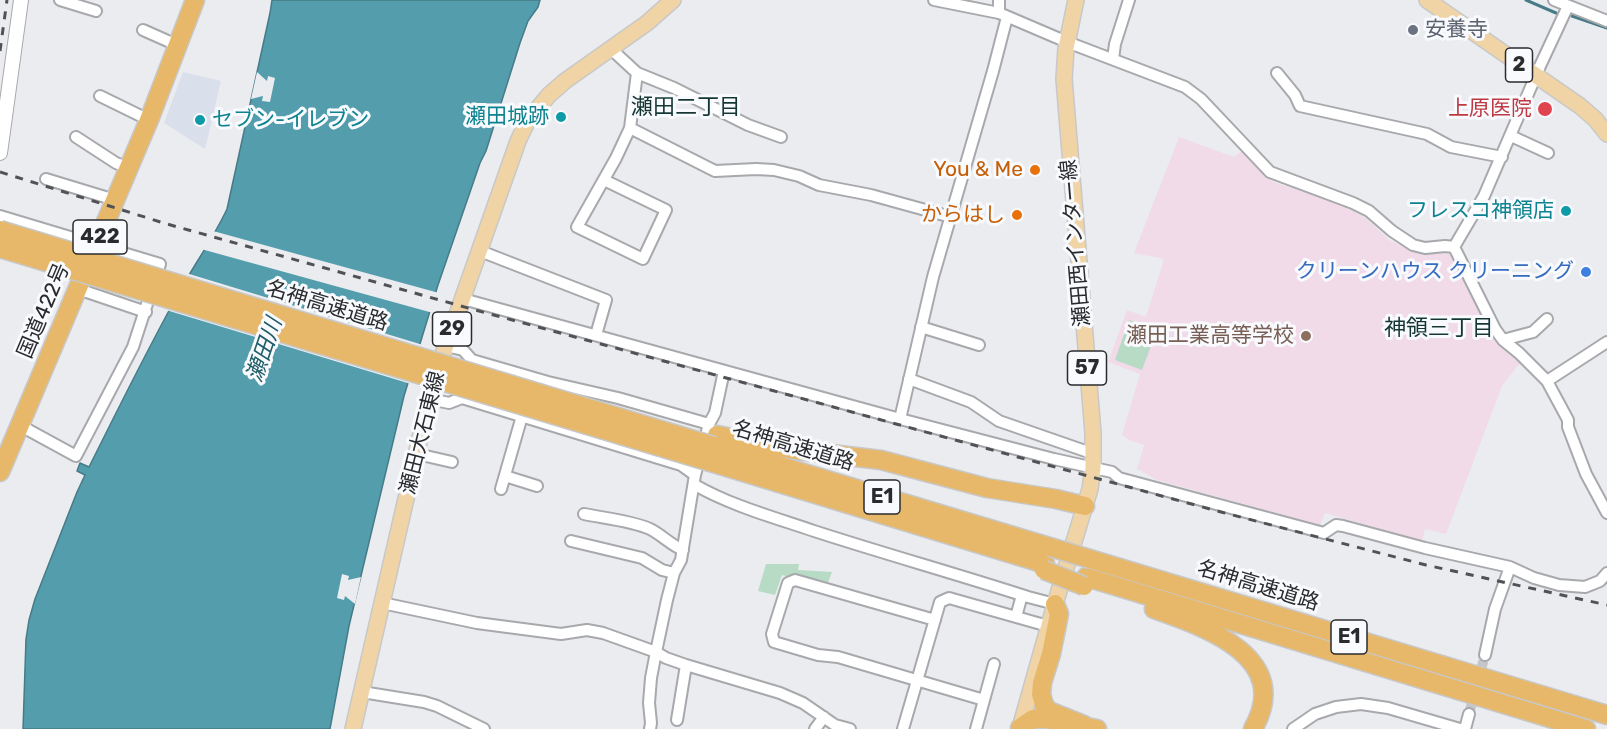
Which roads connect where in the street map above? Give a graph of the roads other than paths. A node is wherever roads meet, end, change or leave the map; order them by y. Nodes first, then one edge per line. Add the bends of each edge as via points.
1 (21, 0) edge
2 (60, 0) edge
3 (195, 0) edge
4 (934, 0) edge
5 (999, 0) edge
6 (1076, 0) edge
7 (1129, 0) edge
8 (1426, 0) edge
9 (1554, 0) edge
10 (668, 2) edge
11 (1568, 6) junction
12 (96, 11) dead end
13 (1003, 15) junction
14 (1607, 21) edge
15 (143, 30) dead end
16 (1067, 42) junction
17 (179, 46) junction
18 (611, 49) junction
19 (1113, 59) junction
20 (637, 72) junction
21 (1276, 73) dead end
22 (1536, 76) junction
23 (100, 96) dead end
24 (149, 120) junction
25 (630, 128) junction
26 (1607, 134) edge
27 (1511, 136) junction
28 (76, 137) dead end
29 (781, 137) dead end
30 (0, 153) edge
31 (1548, 153) dead end
32 (1502, 157) junction
33 (129, 168) junction
34 (46, 179) dead end
35 (604, 180) junction
36 (115, 200) junction
37 (0, 216) edge
38 (951, 217) junction
39 (0, 230) edge
40 (96, 245) junction
41 (1454, 247) junction
42 (0, 248) edge
43 (480, 251) junction
44 (78, 289) junction
45 (463, 299) junction
46 (146, 312) junction
47 (1546, 319) dead end
48 (921, 327) junction
49 (596, 335) junction
50 (1503, 340) junction
51 (1607, 342) edge
52 (979, 345) dead end
53 (446, 346) junction
54 (724, 371) junction
55 (909, 379) junction
56 (1547, 381) junction
57 (430, 399) junction
58 (522, 417) junction
59 (900, 418) junction
60 (21, 426) junction
61 (713, 442) junction
62 (417, 454) junction
63 (1094, 461) junction
64 (452, 462) dead end
65 (0, 472) edge
66 (505, 476) junction
67 (695, 480) junction
68 (537, 486) dead end
69 (501, 489) dead end
70 (1085, 506) junction
71 (588, 513) dead end
72 (1607, 513) edge
73 (571, 541) dead end
74 (683, 550) junction
75 (1046, 561) junction
76 (1510, 567) junction
77 (674, 573) junction
78 (1607, 573) edge
79 (1087, 574) junction
80 (1022, 595) junction
81 (382, 603) junction
82 (1055, 604) junction
83 (1016, 617) junction
84 (935, 620) junction
85 (1048, 626) junction
86 (656, 652) junction
87 (1485, 655) tunnel mouth
88 (994, 664) dead end
89 (686, 665) junction
90 (917, 680) junction
91 (362, 692) junction
92 (984, 700) junction
93 (1469, 714) tunnel mouth
94 (1607, 715) edge
95 (824, 717) junction
96 (677, 720) dead end
97 (1091, 727) edge
98 (1021, 728) edge
99 (353, 729) edge
100 (484, 729) edge
101 (650, 729) edge
102 (816, 729) edge
103 (850, 729) edge
104 (903, 729) edge
105 (976, 729) edge
106 (1253, 729) edge
107 (1293, 729) edge
108 (1462, 729) edge
109 (1586, 729) edge

1 - 30 street
2 - 12 street
3 - 17 highway, 国道422号 / 422
4 - 13 street
5 - 13 street
6 - 16 main road, 瀬田西インター線 / 57
7 - 19 street
8 - 22 main road, 2
9 - 11 street
10 - 18 main road, 瀬田大石東線 / 29
11 - 14 street
11 - 22 street
13 - 16 street
13 - 38 street via 993,71
15 - 17 street
16 - 19 street
16 - 63 main road, 瀬田西インター線 / 57 via 1065,102
17 - 24 highway, 国道422号 / 422
18 - 20 street
18 - 43 main road, 瀬田大石東線 / 29 via 549,94 528,120
19 - 41 street via 1193,92 1270,172 1353,203 1413,245
20 - 25 street
20 - 29 street
21 - 32 street via 1300,106 1427,134 1451,147
22 - 26 main road, 2 via 1580,106
22 - 27 street
23 - 24 street
24 - 33 highway, 国道422号 / 422
25 - 35 street
25 - 38 street via 715,171 774,170
27 - 31 street
27 - 32 street
28 - 33 street
32 - 41 street
33 - 36 highway, 国道422号 / 422
34 - 36 street
35 - 35 street via 577,227 643,259 666,210
36 - 40 highway, 国道422号 / 422
37 - 40 street
38 - 48 street
39 - 61 highway, 名神高速道路, bridge via 507,384
40 - 44 highway, 国道422号 / 422
40 - 46 street via 160,264
41 - 50 street
42 - 61 highway, 名神高速道路 / E1, bridge
43 - 45 main road, 瀬田大石東線 / 29
43 - 49 street via 606,300
44 - 46 street
44 - 60 highway, 国道422号 / 422
45 - 49 street
45 - 53 main road, 瀬田大石東線 / 29
46 - 60 street via 133,347 76,456
47 - 50 street via 1533,332
48 - 52 street
48 - 55 street
49 - 54 street
50 - 56 street
51 - 56 street
53 - 57 main road, 瀬田大石東線 / 29
53 - 61 street via 463,350 472,360 618,399
54 - 59 street
54 - 61 street
55 - 59 street
55 - 63 street via 971,402 999,421
56 - 72 street
57 - 58 street via 449,403 462,398
57 - 62 main road, 瀬田大石東線 / 29
58 - 66 street
58 - 67 street via 681,465
59 - 63 street via 1054,459
60 - 65 highway, 国道422号 / 422
61 - 67 street
61 - 70 highway via 881,460 987,488
61 - 75 highway, 名神高速道路 / E1
61 - 75 highway, 名神高速道路 / E1 via 971,542
62 - 64 street
62 - 81 main road, 瀬田大石東線 / 29
63 - 70 main road, 瀬田西インター線 / 57
63 - 76 street via 1119,478 1324,533 1336,525 1343,526
66 - 68 street
66 - 69 street
67 - 74 street
67 - 80 street via 716,496 741,507
70 - 82 main road, 瀬田西インター線 / 57
71 - 74 street via 622,518 653,530
73 - 77 street via 642,558
74 - 77 street
75 - 79 highway, 名神高速道路 / E1
76 - 78 street via 1534,578 1572,587 1585,587
76 - 87 street
77 - 86 street
79 - 94 highway, 名神高速道路 / E1
79 - 106 highway via 1224,639 1243,652 1255,666 1262,686 1261,710
79 - 109 highway, 名神高速道路 / E1
80 - 82 street
80 - 83 street
81 - 86 street via 477,623 561,634 593,630
81 - 91 main road, 瀬田大石東線 / 29
82 - 85 main road, 瀬田西インター線 / 57
82 - 97 highway via 1059,614 1042,683 1044,705 1049,711
83 - 84 street via 949,598 940,602
83 - 85 street
84 - 90 street
84 - 90 street via 795,580 788,583 772,634 774,642
85 - 98 main road, 瀬田西インター線 / 57
86 - 89 street
86 - 101 street via 649,703
88 - 92 street
89 - 95 street via 780,693
89 - 96 street
90 - 92 street
90 - 104 street
91 - 99 main road, 瀬田大石東線 / 29
91 - 100 street via 430,704
92 - 105 street
93 - 108 street
95 - 102 street
95 - 103 street
97 - 98 highway via 1033,718
107 - 108 street via 1315,714 1361,704

